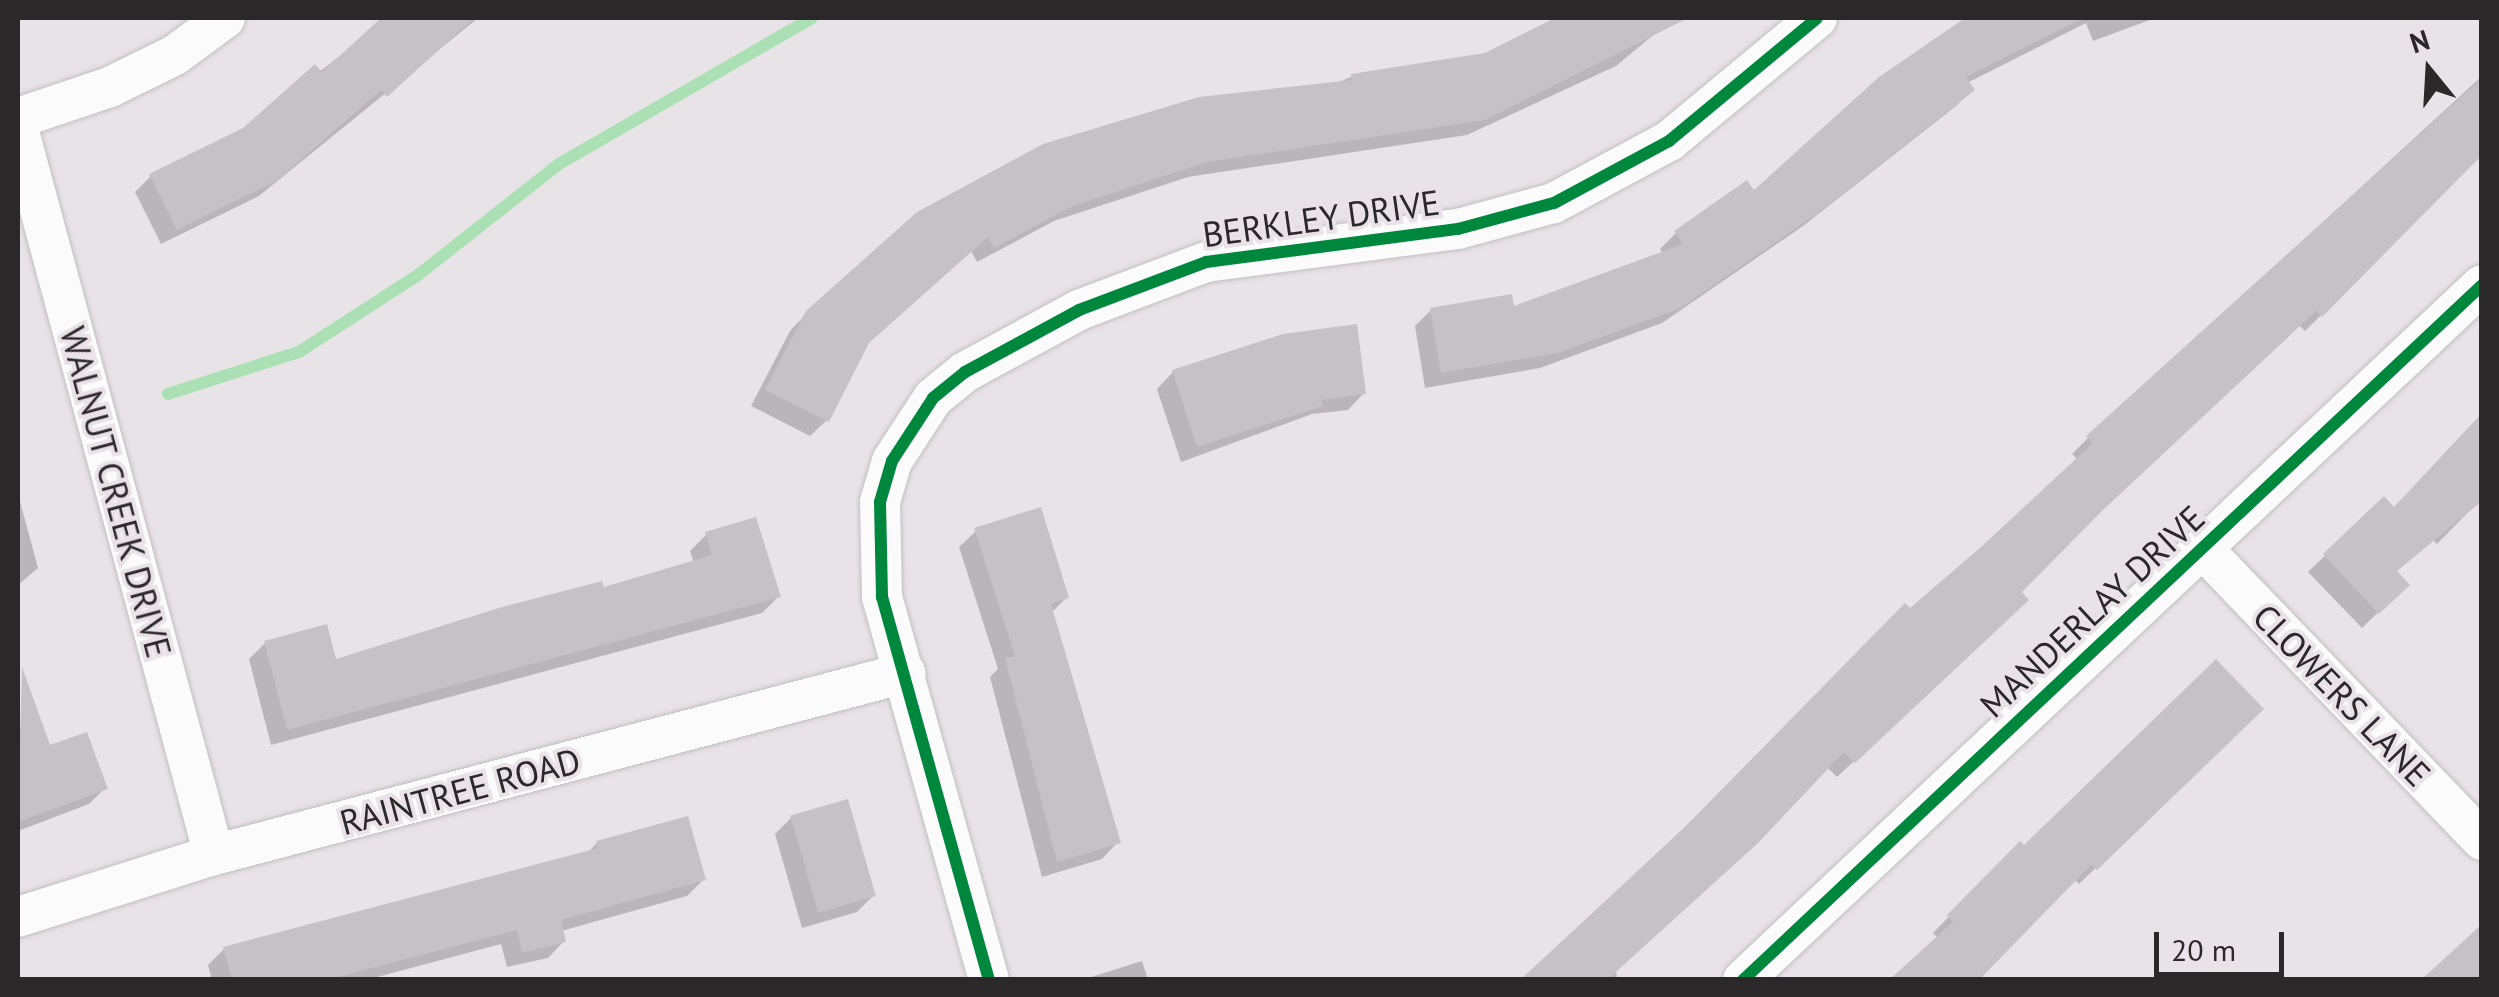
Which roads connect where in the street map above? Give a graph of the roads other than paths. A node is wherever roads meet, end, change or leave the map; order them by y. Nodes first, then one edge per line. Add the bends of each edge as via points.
1 (225, 18) edge
2 (1817, 18) edge
3 (18, 118) edge
4 (18, 128) edge
5 (2482, 286) edge
6 (2203, 548) junction
7 (905, 674) junction
8 (2482, 840) edge
9 (214, 855) junction
10 (18, 917) edge
11 (989, 980) edge
12 (1743, 980) edge

1 - 3 street via 175,54 110,87
2 - 7 street, BERKLEY DRIVE via 1669,141 1554,203 1458,229 1206,262 1078,310 965,372 910,428 880,502 882,598
4 - 9 street, WALNUT CREEK DRIVE
5 - 6 street, MANDERLAY DRIVE
6 - 8 street, CLOWERS LANE
6 - 12 street, MANDERLAY DRIVE
7 - 9 street, RAINTREE ROAD
7 - 11 street, BERKLEY DRIVE
9 - 10 street, RAINTREE ROAD

